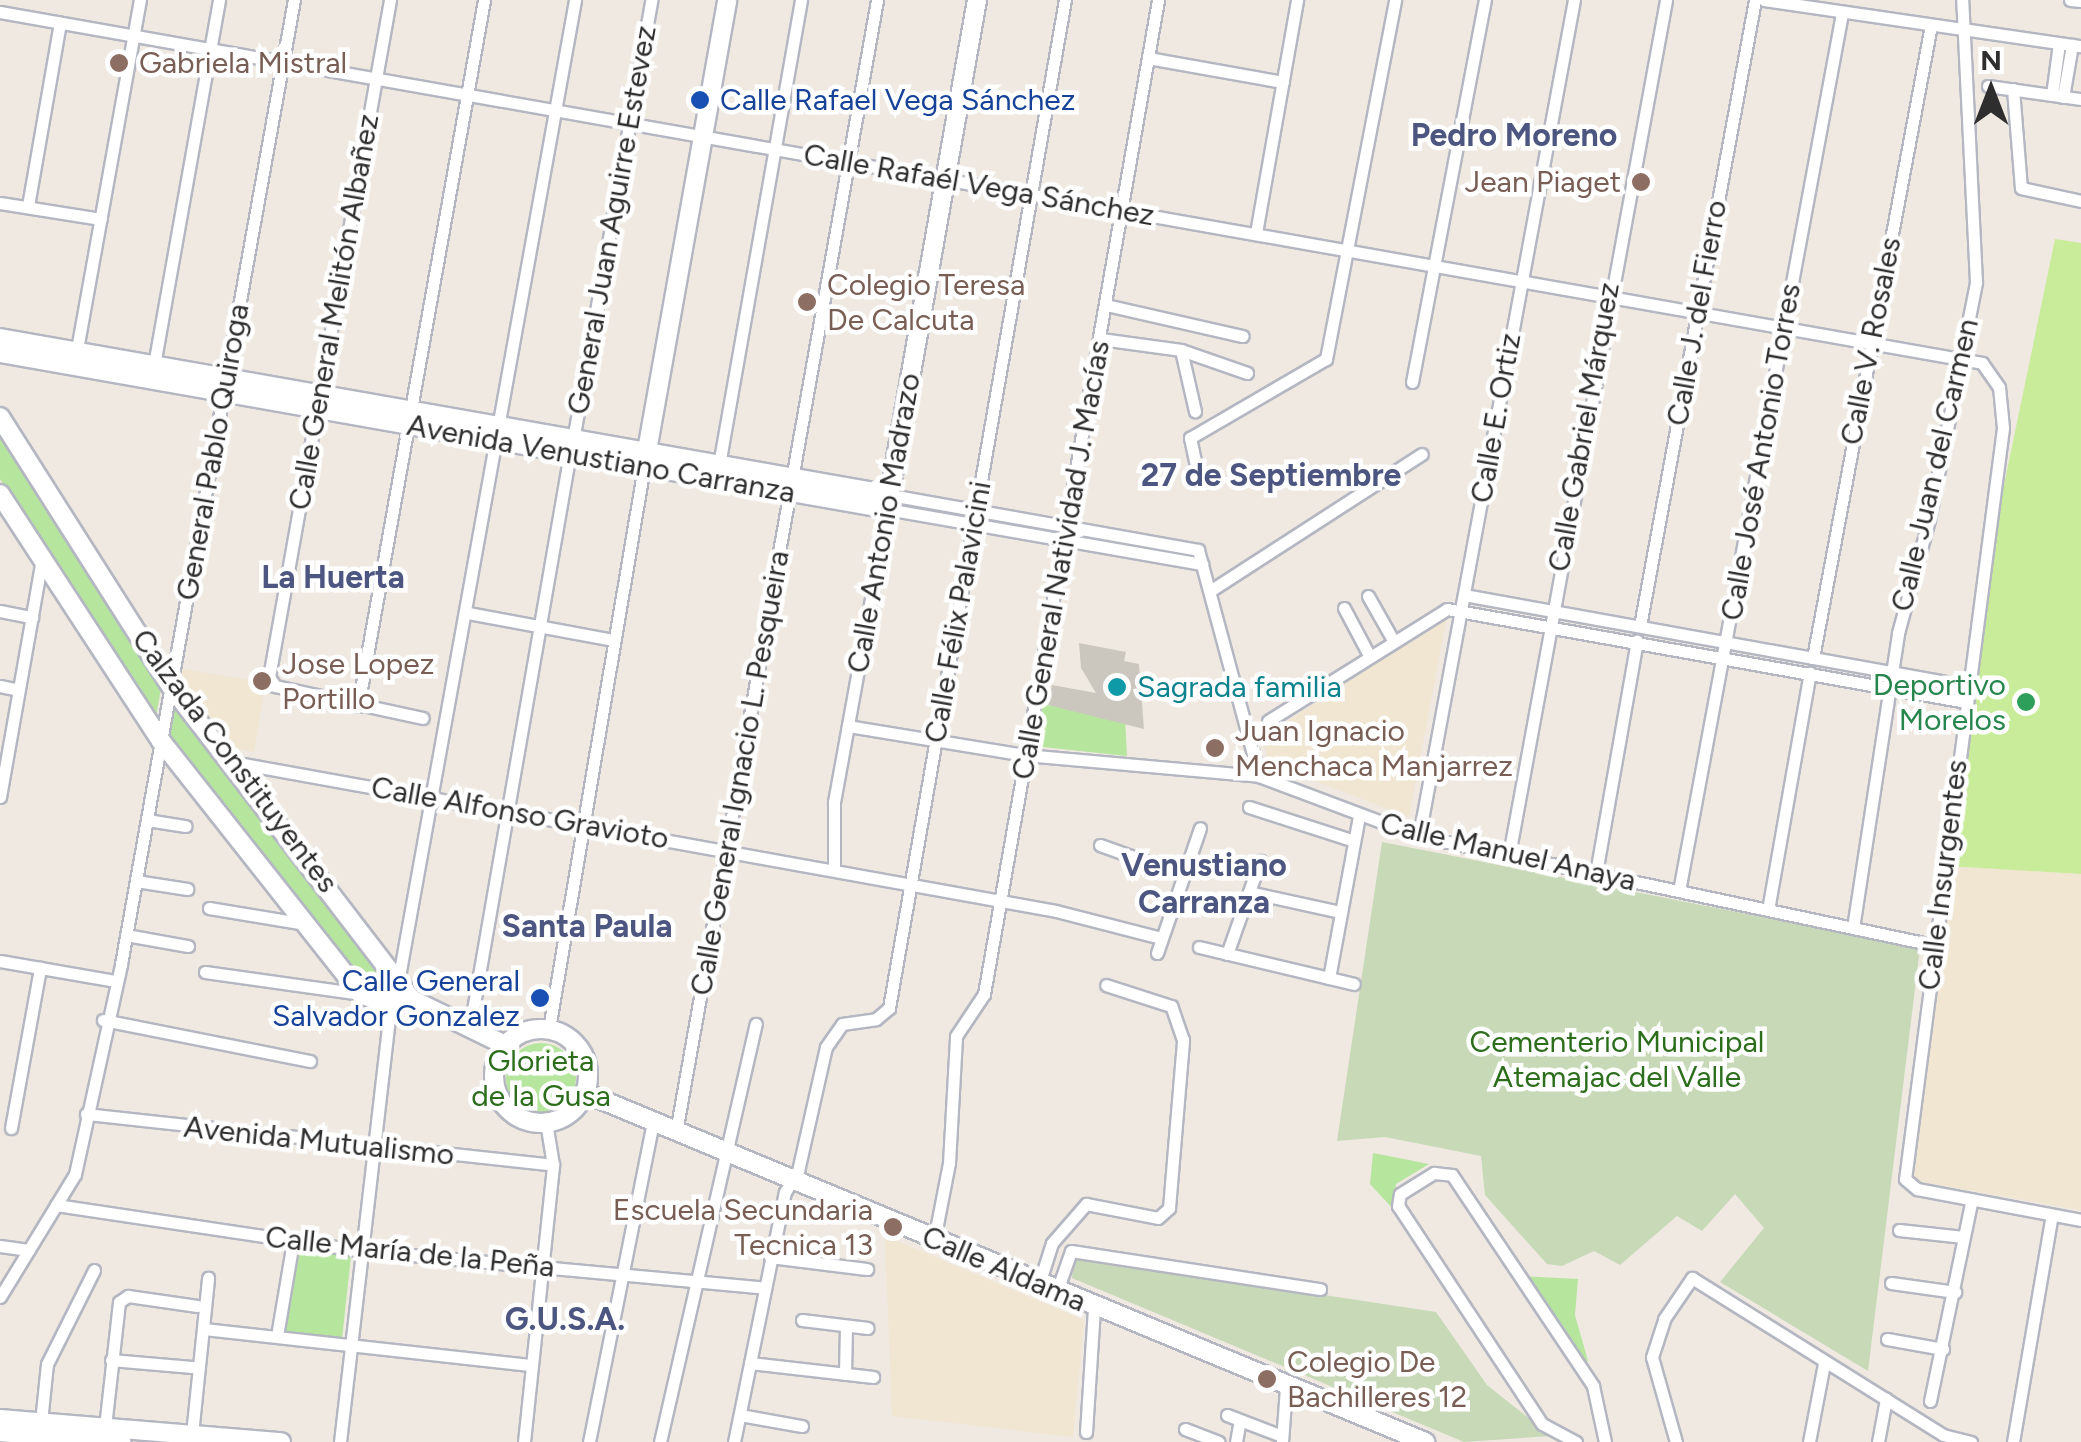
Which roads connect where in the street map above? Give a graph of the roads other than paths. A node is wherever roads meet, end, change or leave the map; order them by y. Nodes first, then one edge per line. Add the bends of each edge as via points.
1 (140, 0) edge
2 (219, 0) edge
3 (294, 0) edge
4 (390, 0) edge
5 (484, 0) edge
6 (575, 0) edge
7 (651, 0) edge
8 (727, 0) edge
9 (802, 0) edge
10 (876, 0) edge
11 (977, 0) edge
12 (1065, 0) edge
13 (1158, 0) edge
14 (1297, 0) edge
15 (1395, 0) edge
16 (1485, 0) edge
17 (1574, 0) edge
18 (1666, 0) edge
19 (1755, 0) edge
20 (1764, 0) edge
21 (1962, 0) edge
22 (2070, 0) edge
23 (2081, 1) edge
24 (0, 12) edge
25 (1842, 13) junction
26 (60, 23) junction
27 (1931, 25) junction
28 (1962, 30) junction
29 (134, 36) junction
30 (2071, 45) edge
31 (210, 49) junction
32 (1148, 58) junction
33 (283, 62) junction
34 (376, 78) junction
35 (1283, 82) junction
36 (1988, 86) dead end
37 (2014, 90) junction
38 (467, 94) junction
39 (2058, 96) junction
40 (2081, 100) edge
41 (555, 110) junction
42 (629, 123) junction
43 (704, 136) junction
44 (775, 149) junction
45 (848, 162) junction
46 (946, 179) junction
47 (1031, 194) junction
48 (2081, 200) edge
49 (0, 203) edge
50 (28, 206) junction
51 (1121, 210) junction
52 (101, 220) junction
53 (1256, 233) junction
54 (1347, 249) junction
55 (1434, 264) junction
56 (1520, 280) junction
57 (1608, 295) junction
58 (1106, 305) junction
59 (1696, 311) junction
60 (1784, 326) junction
61 (1243, 336) dead end
62 (0, 338) edge
63 (1101, 339) junction
64 (1871, 341) junction
65 (1181, 350) junction
66 (0, 354) edge
67 (1959, 356) junction
68 (76, 359) junction
69 (154, 365) junction
70 (1247, 372) dead end
71 (1412, 382) dead end
72 (225, 385) junction
73 (318, 402) junction
74 (1195, 411) dead end
75 (0, 417) edge
76 (409, 418) junction
77 (498, 433) junction
78 (572, 447) junction
79 (1422, 454) dead end
80 (645, 460) junction
81 (1195, 461) dead end
82 (720, 465) junction
83 (792, 485) junction
84 (0, 494) edge
85 (888, 502) junction
86 (976, 510) junction
87 (974, 524) junction
88 (1066, 526) junction
89 (1064, 540) junction
90 (42, 560) junction
91 (1202, 564) junction
92 (1210, 591) junction
93 (1464, 595) junction
94 (1368, 596) dead end
95 (1344, 608) dead end
96 (1461, 610) junction
97 (1550, 610) junction
98 (0, 611) edge
99 (468, 614) junction
100 (32, 617) junction
101 (1547, 626) junction
102 (1640, 626) junction
103 (540, 627) junction
104 (613, 640) junction
105 (1393, 640) junction
106 (1638, 641) junction
107 (1726, 642) junction
108 (1369, 656) junction
109 (1724, 656) junction
110 (1813, 658) junction
111 (1890, 672) junction
112 (1810, 673) junction
113 (0, 686) edge
114 (171, 686) junction
115 (1968, 686) junction
116 (1888, 687) junction
117 (19, 690) junction
118 (1966, 702) junction
119 (358, 706) junction
120 (423, 718) dead end
121 (1268, 721) dead end
122 (848, 726) junction
123 (936, 740) junction
124 (161, 741) junction
125 (1026, 756) junction
126 (232, 762) junction
127 (1259, 776) junction
128 (0, 791) edge
129 (434, 797) junction
130 (1249, 807) dead end
131 (508, 811) junction
132 (1359, 816) junction
133 (147, 820) junction
134 (580, 824) junction
135 (186, 826) dead end
136 (1200, 828) dead end
137 (1419, 836) junction
138 (1354, 842) junction
139 (1100, 845) dead end
140 (726, 851) junction
141 (1508, 855) junction
142 (1260, 862) dead end
143 (834, 870) junction
144 (1596, 873) junction
145 (1184, 875) junction
146 (136, 881) junction
147 (916, 885) junction
148 (188, 889) dead end
149 (1678, 891) junction
150 (1249, 892) junction
151 (1000, 901) junction
152 (209, 908) dead end
153 (1768, 910) junction
154 (1341, 912) junction
155 (306, 924) junction
156 (1852, 928) junction
157 (126, 935) junction
158 (1161, 938) junction
159 (1933, 945) junction
160 (188, 946) dead end
161 (1199, 947) dead end
162 (1157, 953) dead end
163 (1227, 954) junction
164 (0, 961) edge
165 (40, 968) junction
166 (205, 972) dead end
167 (401, 976) junction
168 (1329, 978) junction
169 (116, 981) junction
170 (1106, 984) dead end
171 (1354, 984) dead end
172 (360, 994) junction
173 (411, 998) junction
174 (389, 1005) junction
175 (103, 1020) junction
176 (756, 1024) dead end
177 (470, 1028) junction
178 (549, 1029) junction
179 (504, 1046) junction
180 (310, 1061) dead end
181 (585, 1094) junction
182 (86, 1114) junction
183 (546, 1122) junction
184 (654, 1123) junction
185 (11, 1128) dead end
186 (676, 1132) junction
187 (370, 1148) junction
188 (728, 1156) junction
189 (553, 1165) junction
190 (792, 1181) junction
191 (1972, 1200) junction
192 (56, 1205) junction
193 (2052, 1215) junction
194 (2081, 1220) edge
195 (1899, 1230) dead end
196 (1964, 1238) junction
197 (934, 1240) junction
198 (293, 1241) junction
199 (0, 1246) edge
200 (29, 1250) junction
201 (358, 1250) junction
202 (770, 1257) junction
203 (542, 1266) junction
204 (867, 1269) dead end
205 (94, 1270) dead end
206 (623, 1274) junction
207 (208, 1278) dead end
208 (694, 1281) junction
209 (1892, 1283) dead end
210 (1038, 1284) junction
211 (764, 1288) junction
212 (1320, 1288) dead end
213 (1057, 1291) junction
214 (1955, 1292) junction
215 (0, 1297) edge
216 (197, 1306) dead end
217 (1094, 1306) junction
218 (802, 1320) dead end
219 (846, 1326) junction
220 (868, 1328) dead end
221 (204, 1329) junction
222 (276, 1336) junction
223 (1887, 1338) dead end
224 (350, 1346) junction
225 (1943, 1350) junction
226 (111, 1360) junction
227 (750, 1363) junction
228 (1824, 1363) junction
229 (532, 1365) junction
230 (192, 1368) dead end
231 (845, 1374) junction
232 (874, 1378) dead end
233 (1286, 1387) junction
234 (1886, 1399) junction
235 (1930, 1401) dead end
236 (1227, 1415) dead end
237 (740, 1416) junction
238 (0, 1419) edge
239 (1240, 1420) junction
240 (41, 1422) junction
241 (802, 1426) dead end
242 (1184, 1428) dead end
243 (0, 1432) edge
244 (1086, 1432) dead end
245 (192, 1434) junction
246 (102, 1439) edge
247 (220, 1439) edge
248 (1282, 1439) edge
249 (281, 1442) edge
250 (340, 1442) edge
251 (524, 1442) edge
252 (590, 1442) edge
253 (660, 1442) edge
254 (734, 1442) edge
255 (1219, 1442) edge
256 (1236, 1442) edge
257 (1425, 1442) edge
258 (1576, 1442) edge
259 (1606, 1442) edge
260 (1676, 1442) edge
261 (1808, 1442) edge
262 (1878, 1442) edge
263 (1971, 1442) edge
264 (2012, 1442) edge

1 - 29 street
2 - 31 street
3 - 33 street, General Pablo Quiroga
4 - 34 street, Calle General Melitón Albañez
5 - 38 street
6 - 41 street
7 - 42 street, General Juan Aguirre Estevez
8 - 43 street
9 - 44 street
10 - 45 street, Calle General Ignacio L. Pesqueira
11 - 46 street, Calle Antonio Madrazo
12 - 47 street, Calle Félix Palavicini
13 - 32 street, Calle General Natividad J. Macías
14 - 35 street
15 - 54 street
16 - 55 street
17 - 56 street, Calle E. Ortiz
18 - 57 street, Calle Gabriel Márquez
19 - 59 street, Calle J. del Fierro
20 - 25 street
21 - 28 street, Calle Juan del Carmen
22 - 23 street
24 - 26 street, Calle Rafaél Vega Sánchez
25 - 27 street
25 - 60 street, Calle José Antonio Torres
26 - 29 street, Calle Rafaél Vega Sánchez
26 - 50 street
27 - 28 street
27 - 64 street, Calle V. Rosales
28 - 30 street
28 - 67 street, Calle Juan del Carmen via 1976,271
29 - 31 street, Calle Rafaél Vega Sánchez
29 - 52 street
30 - 39 street
31 - 33 street, Calle Rafaél Vega Sánchez
31 - 69 street
32 - 35 street
32 - 51 street, Calle General Natividad J. Macías
33 - 34 street, Calle Rafaél Vega Sánchez
33 - 72 street, General Pablo Quiroga
34 - 38 street, Calle Rafaél Vega Sánchez
34 - 73 street, Calle General Melitón Albañez
35 - 53 street
36 - 37 street
37 - 39 street
37 - 48 street via 2020,188
38 - 41 street, Calle Rafaél Vega Sánchez
38 - 76 street
39 - 40 street
41 - 42 street, Calle Rafaél Vega Sánchez
41 - 77 street
42 - 43 street, Calle Rafaél Vega Sánchez
42 - 78 street, General Juan Aguirre Estevez
43 - 44 street, Calle Rafaél Vega Sánchez
43 - 80 street
44 - 45 street, Calle Rafaél Vega Sánchez
44 - 82 street
45 - 46 street, Calle Rafaél Vega Sánchez
45 - 83 street, Calle General Ignacio L. Pesqueira
46 - 47 street, Calle Rafaél Vega Sánchez
46 - 85 street, Calle Antonio Madrazo
47 - 51 street, Calle Rafaél Vega Sánchez
47 - 86 street, Calle Félix Palavicini
49 - 50 street
50 - 52 street
51 - 53 street, Calle Rafaél Vega Sánchez
51 - 58 street, Calle General Natividad J. Macías
52 - 68 street
53 - 54 street, Calle Rafaél Vega Sánchez
54 - 55 street, Calle Rafaél Vega Sánchez
54 - 81 street via 1326,359 1190,438
55 - 56 street, Calle Rafaél Vega Sánchez
55 - 71 street
56 - 57 street, Calle Rafaél Vega Sánchez
56 - 93 street, Calle E. Ortiz
57 - 59 street, Calle Rafaél Vega Sánchez
57 - 97 street, Calle Gabriel Márquez
58 - 61 street
58 - 63 street, Calle General Natividad J. Macías
59 - 60 street, Calle Rafaél Vega Sánchez
59 - 102 street, Calle J. del Fierro
60 - 64 street, Calle Rafaél Vega Sánchez
60 - 107 street, Calle José Antonio Torres
62 - 68 street, Avenida Venustiano Carranza
63 - 65 street
63 - 88 street, Calle General Natividad J. Macías
64 - 67 street, Calle Rafaél Vega Sánchez
64 - 110 street, Calle V. Rosales
65 - 70 street
65 - 74 street
66 - 68 street, Avenida Venustiano Carranza
67 - 111 street, Calle Juan del Carmen
67 - 115 street, Calle Insurgentes via 1989,370 2004,412
68 - 69 street, Avenida Venustiano Carranza
68 - 72 street, Avenida Venustiano Carranza
69 - 72 street, Avenida Venustiano Carranza
72 - 73 street, Avenida Venustiano Carranza
72 - 114 street, General Pablo Quiroga
73 - 76 street, Avenida Venustiano Carranza
73 - 119 street, Calle General Melitón Albañez via 270,683
75 - 114 street, Calzada Constituyentes
76 - 77 street, Avenida Venustiano Carranza
76 - 119 street
77 - 78 street, Avenida Venustiano Carranza
77 - 99 street
78 - 80 street, Avenida Venustiano Carranza
78 - 103 street, General Juan Aguirre Estevez
79 - 92 street
80 - 82 street, Avenida Venustiano Carranza
80 - 83 street, Avenida Venustiano Carranza
80 - 104 street
82 - 83 street, Avenida Venustiano Carranza
83 - 85 street, Avenida Venustiano Carranza
83 - 140 street, Calle General Ignacio L. Pesqueira
84 - 90 street, Calzada Constituyentes
85 - 86 street, Avenida Venustiano Carranza
85 - 87 street, Avenida Venustiano Carranza
85 - 122 street, Calle Antonio Madrazo
86 - 87 street, Calle Félix Palavicini
86 - 88 street, Avenida Venustiano Carranza
87 - 89 street, Avenida Venustiano Carranza
87 - 123 street, Calle Félix Palavicini
88 - 89 street, Calle General Natividad J. Macías
88 - 91 street, Avenida Venustiano Carranza via 1198,550
89 - 91 street, Avenida Venustiano Carranza
89 - 125 street, Calle General Natividad J. Macías
90 - 100 street
90 - 124 street, Calzada Constituyentes
91 - 92 street
92 - 127 street
93 - 96 street, Calle E. Ortiz
93 - 97 street
94 - 105 street
95 - 108 street
96 - 101 street
96 - 105 street via 1447,609
96 - 137 street, Calle E. Ortiz
97 - 101 street, Calle Gabriel Márquez
97 - 102 street
98 - 100 street
99 - 103 street
99 - 129 street
100 - 117 street
101 - 106 street
101 - 141 street, Calle Gabriel Márquez
102 - 107 street
103 - 104 street
103 - 131 street, General Juan Aguirre Estevez
104 - 134 street
105 - 108 street
106 - 109 street
106 - 144 street
107 - 109 street, Calle José Antonio Torres
107 - 110 street
108 - 121 street
109 - 112 street
109 - 149 street, Calle José Antonio Torres
110 - 111 street
111 - 115 street
111 - 116 street, Calle Juan del Carmen
112 - 116 street
112 - 153 street
113 - 117 street
114 - 124 street, General Pablo Quiroga
114 - 126 street, Calzada Constituyentes
115 - 118 street, Calle Insurgentes
116 - 118 street
116 - 156 street, Calle Juan del Carmen
117 - 128 street
118 - 159 street, Calle Insurgentes
119 - 120 street
122 - 123 street, Calle Manuel Anaya
122 - 143 street, Calle Antonio Madrazo via 834,802
123 - 125 street, Calle Manuel Anaya
123 - 147 street, Calle Félix Palavicini
124 - 133 street, General Pablo Quiroga
124 - 155 street, Calzada Constituyentes
125 - 127 street, Calle Manuel Anaya
125 - 151 street, Calle General Natividad J. Macías
126 - 129 street, Calle Alfonso Gravioto
126 - 167 street, Calzada Constituyentes
127 - 132 street, Calle Manuel Anaya
129 - 131 street, Calle Alfonso Gravioto
129 - 167 street
130 - 138 street
131 - 134 street, Calle Alfonso Gravioto
131 - 177 street, General Juan Aguirre Estevez
132 - 137 street, Calle Manuel Anaya
132 - 138 street
133 - 135 street
133 - 146 street, General Pablo Quiroga
134 - 140 street, Calle Alfonso Gravioto
134 - 178 street
136 - 145 street
137 - 141 street, Calle Manuel Anaya
138 - 154 street
139 - 145 street
140 - 143 street, Calle Alfonso Gravioto
140 - 186 street, Calle General Ignacio L. Pesqueira
141 - 144 street, Calle Manuel Anaya
142 - 150 street
143 - 147 street, Calle Alfonso Gravioto
144 - 149 street, Calle Manuel Anaya
145 - 158 street
146 - 148 street
146 - 157 street, General Pablo Quiroga
147 - 151 street, Calle Alfonso Gravioto
147 - 190 street, Calle Félix Palavicini via 889,1008 831,1033
149 - 153 street, Calle Manuel Anaya
150 - 154 street
150 - 163 street
151 - 158 street, Calle Alfonso Gravioto
151 - 197 street, Calle General Natividad J. Macías via 984,994 956,1036 949,1163
152 - 155 street
153 - 156 street, Calle Manuel Anaya
154 - 168 street
155 - 172 street, Calzada Constituyentes
156 - 159 street, Calle Manuel Anaya
157 - 160 street
157 - 169 street, General Pablo Quiroga
158 - 162 street
159 - 191 street, Calle Insurgentes via 1905,1180
161 - 163 street
163 - 168 street
164 - 165 street
165 - 169 street
165 - 185 street
166 - 172 street
167 - 173 street, Calzada Constituyentes
167 - 174 street
168 - 171 street
169 - 175 street, General Pablo Quiroga
170 - 210 street via 1172,1006 1183,1040 1169,1208 1158,1218 1086,1204 1052,1244
172 - 174 street
173 - 174 street
173 - 177 street
174 - 187 street
175 - 180 street
175 - 182 street, General Pablo Quiroga
176 - 188 street
177 - 179 street
178 - 179 street via 524,1031
178 - 181 street via 582,1052
179 - 183 street via 496,1090 515,1115
181 - 183 street via 570,1114
181 - 184 street, Calle Aldama
182 - 187 street, Avenida Mutualismo
182 - 192 street, General Pablo Quiroga via 75,1174
183 - 189 street
184 - 186 street, Calle Aldama
184 - 206 street
186 - 188 street, Calle Aldama
187 - 189 street, Avenida Mutualismo
187 - 201 street
188 - 190 street, Calle Aldama
188 - 208 street
189 - 203 street
190 - 197 street, Calle Aldama
190 - 202 street
191 - 193 street
191 - 196 street
192 - 198 street, Calle María de la Peña
192 - 200 street, General Pablo Quiroga
193 - 194 street
193 - 264 street
195 - 196 street
196 - 214 street
197 - 210 street, Calle Aldama
198 - 201 street, Calle María de la Peña
198 - 222 street
199 - 200 street
200 - 215 street, General Pablo Quiroga
201 - 203 street, Calle María de la Peña
201 - 224 street
202 - 204 street
202 - 211 street
203 - 206 street, Calle María de la Peña
203 - 229 street
205 - 240 street via 47,1364
206 - 208 street, Calle María de la Peña
206 - 252 street
207 - 221 street
208 - 211 street, Calle María de la Peña
208 - 253 street
209 - 214 street
210 - 213 street, Calle Aldama
211 - 227 street
212 - 213 street via 1071,1251
213 - 217 street, Calle Aldama
214 - 225 street
216 - 226 street via 123,1298
217 - 233 street, Calle Aldama
217 - 244 street
218 - 219 street
219 - 220 street
219 - 231 street
221 - 222 street
221 - 245 street
222 - 224 street
223 - 225 street
224 - 229 street
224 - 250 street
225 - 235 street
226 - 230 street
226 - 246 street
227 - 231 street
227 - 237 street
228 - 234 street
228 - 260 street via 1692,1278 1664,1319 1652,1357
228 - 261 street
229 - 251 street
231 - 232 street
233 - 248 street
233 - 257 street, Calle Aldama
234 - 262 street
234 - 263 street via 1943,1436
236 - 239 street
237 - 241 street
237 - 254 street
238 - 240 street
239 - 248 street
239 - 256 street
240 - 246 street
242 - 255 street
243 - 246 street
245 - 246 street
245 - 247 street
247 - 249 street
258 - 259 street via 1542,1424 1398,1206 1400,1194 1434,1173 1452,1175 1593,1386

